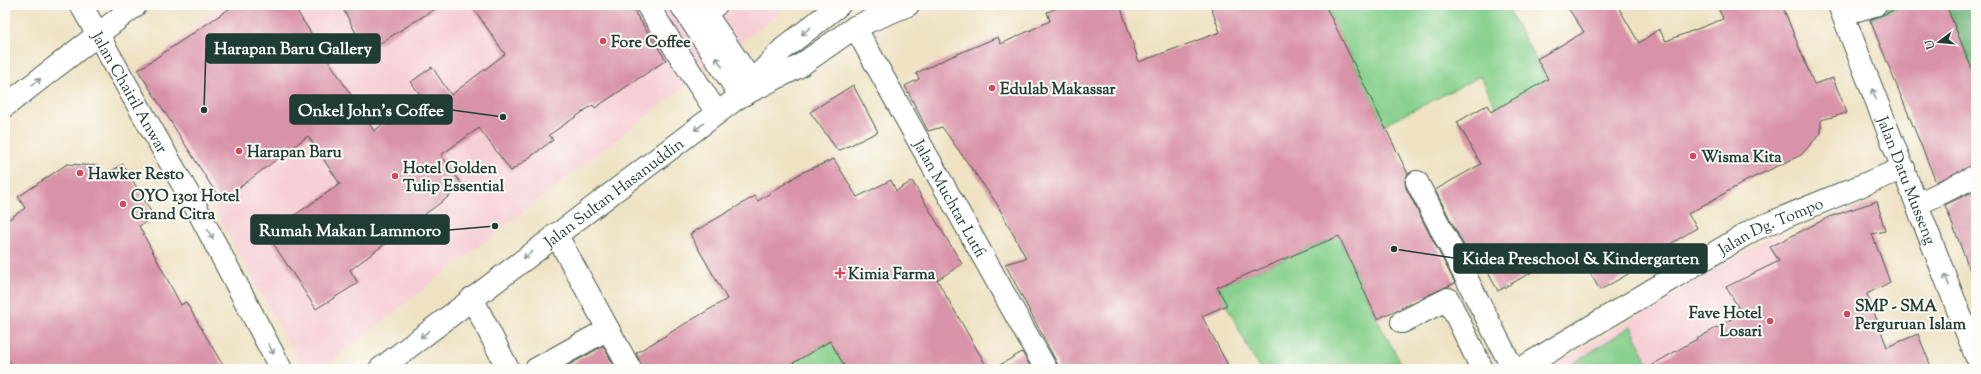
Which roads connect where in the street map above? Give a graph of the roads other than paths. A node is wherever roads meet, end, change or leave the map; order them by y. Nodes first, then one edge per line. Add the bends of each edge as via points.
1 (81, 5) edge
2 (136, 5) edge
3 (647, 5) edge
4 (681, 5) edge
5 (716, 5) edge
6 (908, 5) edge
7 (1876, 5) edge
8 (837, 6) edge
9 (1841, 10) edge
10 (855, 27) junction
11 (98, 35) junction
12 (743, 92) junction
13 (5, 106) edge
14 (716, 113) junction
15 (1904, 168) junction
16 (1976, 176) edge
17 (1417, 182) dead end
18 (1918, 204) junction
19 (556, 234) junction
20 (472, 298) junction
21 (1402, 322) dead end
22 (608, 329) junction
23 (1976, 356) edge
24 (281, 369) edge
25 (380, 369) edge
26 (508, 369) edge
27 (536, 369) edge
28 (630, 369) edge
29 (1046, 369) edge
30 (1482, 369) edge
31 (1513, 369) edge
32 (1520, 369) edge

1 - 11 street, Jalan Chairil Anwar
2 - 11 street
3 - 14 street
12 -> 4 street
5 - 12 street via 705,13
6 - 10 street
7 - 9 street
8 -> 12 street, Jalan Sultan Hasanuddin via 783,49
15 -> 9 street, Jalan Datu Musseng
10 - 12 street via 798,67
10 - 29 street, Jalan Muchtar Lutfi
13 -> 11 street
11 -> 24 street, Jalan Chairil Anwar via 198,211
12 - 14 street, Jalan Sultan Hasanuddin
14 -> 19 street, Jalan Sultan Hasanuddin
15 - 18 street, Jalan Datu Musseng
15 - 32 street, Jalan Dg. Tompo via 1753,230
16 - 18 street
17 - 31 street
23 -> 18 street, Jalan Datu Musseng
19 -> 20 street, Jalan Sultan Hasanuddin
19 - 22 street
20 -> 25 street, Jalan Sultan Hasanuddin
20 - 26 street
21 - 30 street via 1448,299
22 - 27 street
22 - 28 street

